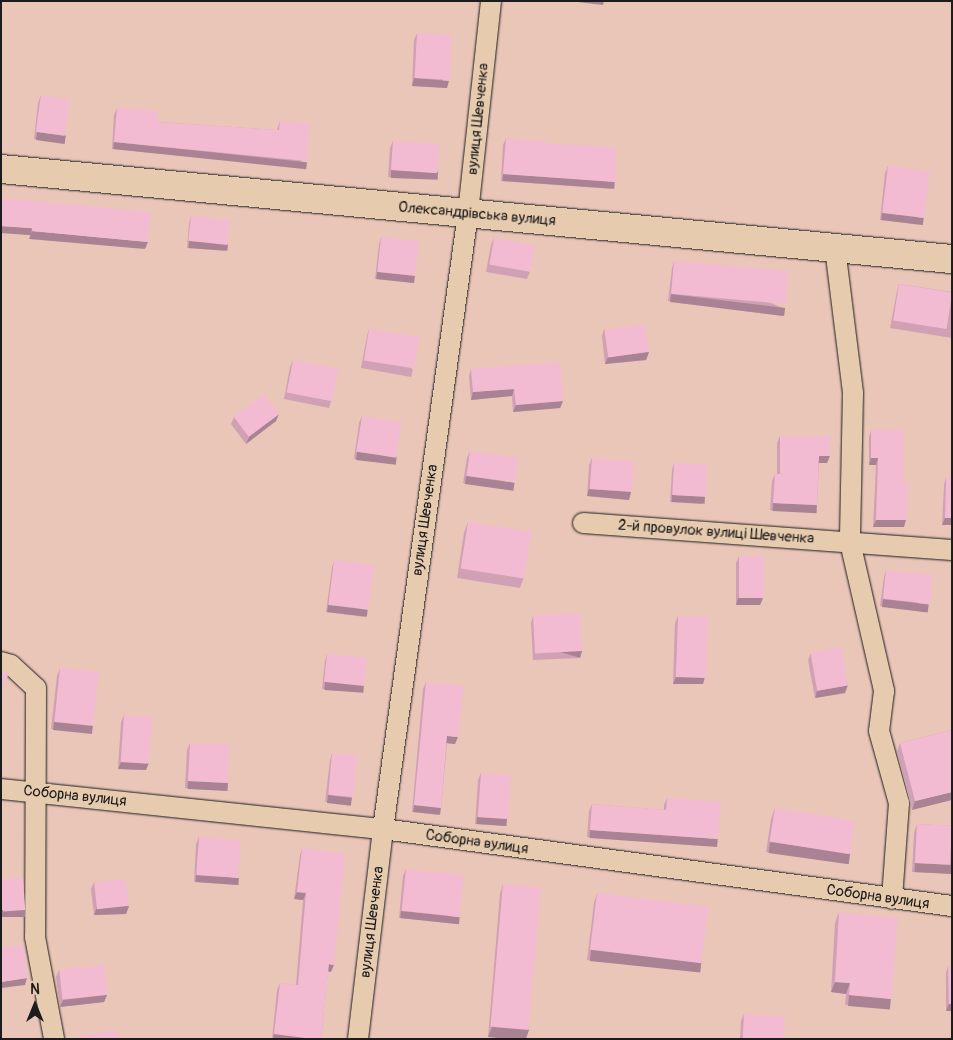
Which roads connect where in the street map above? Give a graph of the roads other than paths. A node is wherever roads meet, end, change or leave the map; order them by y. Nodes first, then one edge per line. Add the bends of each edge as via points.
1 (490, 1) edge
2 (1, 169) edge
3 (468, 213) junction
4 (836, 248) junction
5 (952, 259) edge
6 (583, 523) dead end
7 (850, 542) junction
8 (952, 550) edge
9 (1, 662) edge
10 (1, 789) edge
11 (36, 792) junction
12 (383, 829) junction
13 (892, 898) junction
14 (952, 906) edge
15 (54, 1039) edge
16 (358, 1039) edge

1 - 3 street, вулиця Шевченка
2 - 3 main road, Олександрівська вулиця
3 - 4 main road, Олександрівська вулиця
3 - 12 street, вулиця Шевченка
4 - 5 main road, Олександрівська вулиця
4 - 7 street via 853,394
6 - 7 street, 2-й провулок вулиці Шевченка
7 - 8 street, 2-й провулок вулиці Шевченка
7 - 13 street via 884,691 879,731 899,803
9 - 11 street via 11,665 36,688
10 - 11 street, Соборна вулиця
11 - 12 street, Соборна вулиця
11 - 15 street via 36,937
12 - 13 street, Соборна вулиця
12 - 16 street, вулиця Шевченка
13 - 14 street, Соборна вулиця

